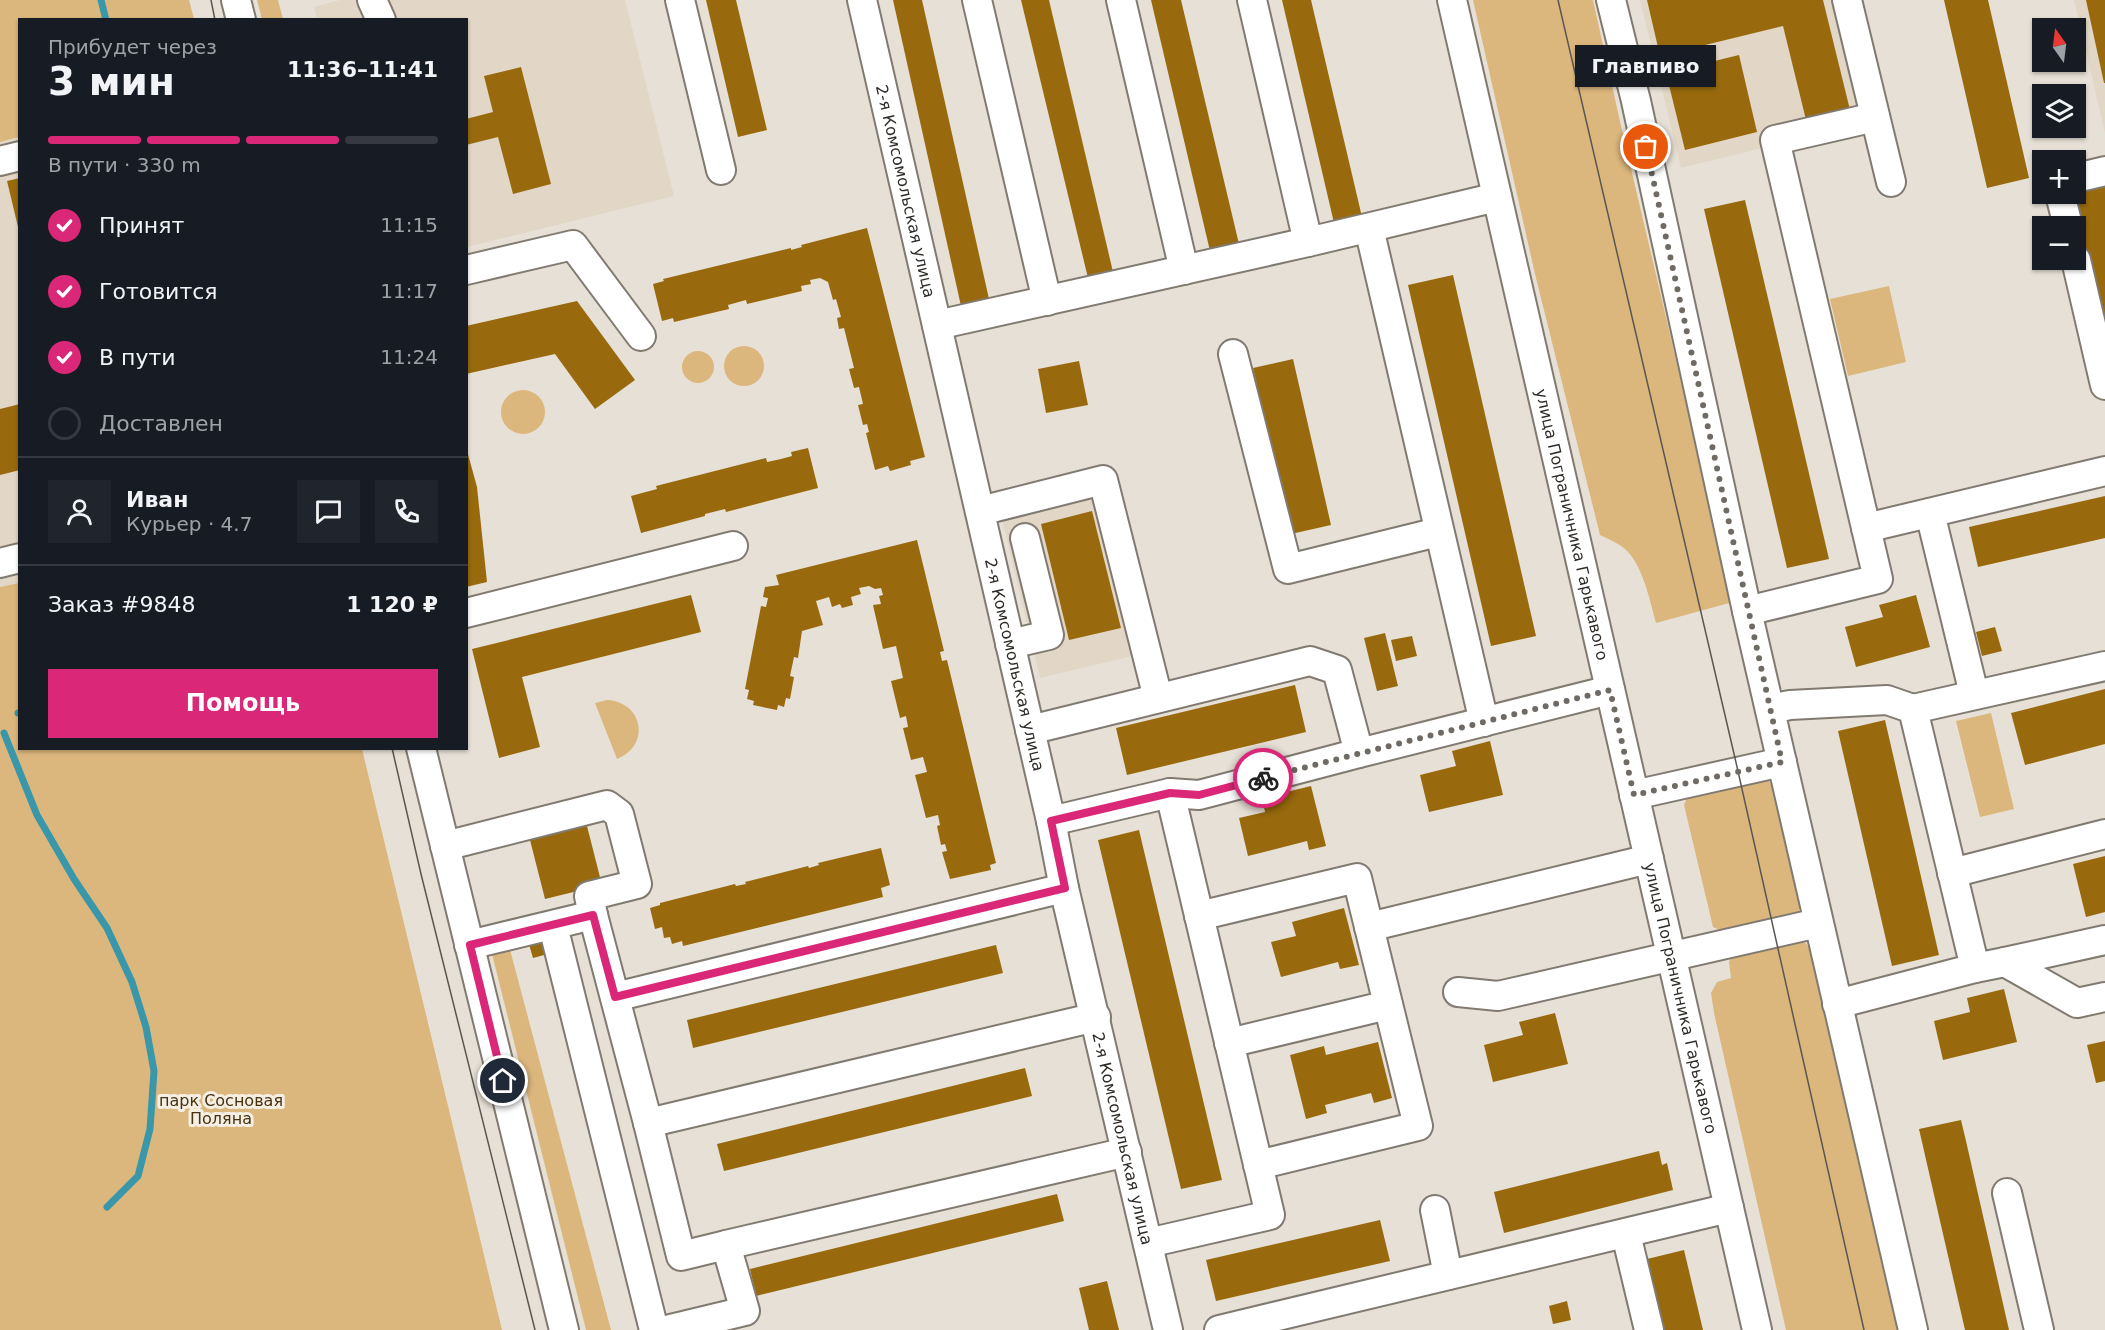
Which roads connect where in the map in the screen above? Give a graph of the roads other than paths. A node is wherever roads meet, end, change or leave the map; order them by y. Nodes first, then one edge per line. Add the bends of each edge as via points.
1 (236, 0) edge
2 (372, 0) edge
3 (680, 0) edge
4 (862, 0) edge
5 (977, 0) edge
6 (1121, 0) edge
7 (1252, 0) edge
8 (1452, 0) edge
9 (1611, 0) edge
10 (1846, 0) edge
11 (240, 18) edge
12 (380, 18) edge
13 (1875, 117) junction
14 (18, 156) edge
15 (0, 160) edge
16 (721, 170) dead end
17 (2105, 171) edge
18 (2086, 176) edge
19 (1891, 183) dead end
20 (1497, 197) junction
21 (1369, 228) junction
22 (1308, 242) junction
23 (468, 270) edge
24 (1184, 270) junction
25 (2078, 270) edge
26 (1047, 301) junction
27 (937, 325) junction
28 (641, 336) dead end
29 (1233, 354) dead end
30 (2105, 385) edge
31 (2105, 471) edge
32 (980, 511) junction
33 (1930, 513) junction
34 (1866, 528) junction
35 (1438, 532) junction
36 (1026, 538) dead end
37 (733, 546) dead end
38 (18, 558) edge
39 (0, 563) edge
40 (1747, 610) junction
41 (468, 612) edge
42 (1010, 644) junction
43 (2105, 666) edge
44 (1610, 690) junction
45 (1974, 694) junction
46 (1158, 698) junction
47 (1913, 708) junction
48 (1770, 709) junction
49 (1484, 722) junction
50 (1030, 730) junction
51 (421, 750) edge
52 (1359, 753) junction
53 (1782, 762) junction
54 (1170, 793) junction
55 (1634, 795) junction
56 (1051, 821) junction
57 (2105, 834) edge
58 (445, 846) junction
59 (1649, 860) junction
60 (1952, 873) junction
61 (1065, 888) junction
62 (593, 915) junction
63 (1199, 916) junction
64 (1818, 922) junction
65 (553, 926) junction
66 (1369, 927) junction
67 (2105, 940) edge
68 (470, 945) junction
69 (1671, 955) junction
70 (2005, 962) junction
71 (1975, 968) junction
72 (1458, 992) dead end
73 (615, 997) junction
74 (2105, 997) edge
75 (1837, 1004) junction
76 (1388, 1005) junction
77 (1096, 1017) junction
78 (1229, 1044) junction
79 (648, 1123) junction
80 (1127, 1152) junction
81 (1258, 1165) junction
82 (2007, 1193) dead end
83 (1729, 1208) junction
84 (1435, 1210) dead end
85 (1626, 1234) junction
86 (1148, 1244) junction
87 (726, 1245) junction
88 (1448, 1275) junction
89 (748, 1320) edge
90 (1290, 1322) edge
91 (564, 1330) edge
92 (654, 1330) edge
93 (666, 1330) edge
94 (1168, 1330) edge
95 (1220, 1330) edge
96 (1649, 1330) edge
97 (1757, 1330) edge
98 (1913, 1330) edge
99 (2039, 1330) edge

1 - 11 street
2 - 12 street
3 - 16 street
4 - 27 street, 2-я Комсомольская улица
5 - 26 street
6 - 24 street
7 - 22 street
8 - 20 street, улица Пограничника Гарькавого
9 - 40 street
10 - 13 street
13 - 19 street
13 - 34 street via 1776,140
14 - 15 street
17 - 18 street
20 - 21 street
20 - 44 street, улица Пограничника Гарькавого
21 - 22 street
21 - 35 street
22 - 24 street
23 - 28 street via 573,245
24 - 26 street
25 - 30 street
26 - 27 street
27 - 32 street, 2-я Комсомольская улица
29 - 35 street via 1288,569
31 - 33 street
32 - 42 street, 2-я Комсомольская улица
32 - 46 street via 1104,480
33 - 34 street
33 - 45 street
34 - 40 street via 1878,579
35 - 49 street
36 - 42 street via 1049,635
37 - 41 street
38 - 39 street
40 - 48 street
42 - 50 street, 2-я Комсомольская улица
43 - 45 street
44 - 49 street
44 - 55 street, улица Пограничника Гарькавого
45 - 47 street
46 - 50 street
46 - 52 street via 1310,661 1337,670
47 - 48 street via 1887,700
47 - 60 street
48 - 53 street
49 - 52 street
50 - 56 street, 2-я Комсомольская улица
51 - 58 street
52 - 54 street via 1199,795
53 - 55 street
53 - 64 street
54 - 56 street
54 - 63 street
55 - 59 street, улица Пограничника Гарькавого
56 - 61 street, 2-я Комсомольская улица
57 - 60 street
58 - 62 street via 607,805 619,814 637,884 588,896
58 - 68 street
59 - 66 street
59 - 69 street, улица Пограничника Гарькавого
60 - 71 street
61 - 73 street
61 - 77 street, 2-я Комсомольская улица
62 - 65 street
62 - 73 street
63 - 66 street via 1357,878
63 - 78 street
64 - 69 street
64 - 75 street
65 - 68 street
65 - 92 street
66 - 76 street
67 - 70 street
68 - 91 street
69 - 72 street via 1498,996
69 - 83 street, улица Пограничника Гарькавого
70 - 71 street
70 - 74 street via 2076,1003
71 - 75 street
73 - 79 street
75 - 98 street
76 - 78 street
76 - 81 street via 1418,1126
77 - 79 street
77 - 80 street, 2-я Комсомольская улица
78 - 81 street
79 - 87 street via 681,1256
80 - 86 street, 2-я Комсомольская улица
80 - 87 street
81 - 86 street via 1270,1215
82 - 99 street
83 - 85 street
83 - 97 street, улица Пограничника Гарькавого
84 - 88 street
85 - 88 street
85 - 96 street
86 - 94 street, 2-я Комсомольская улица
87 - 89 street
88 - 90 street
89 - 93 street
90 - 95 street

